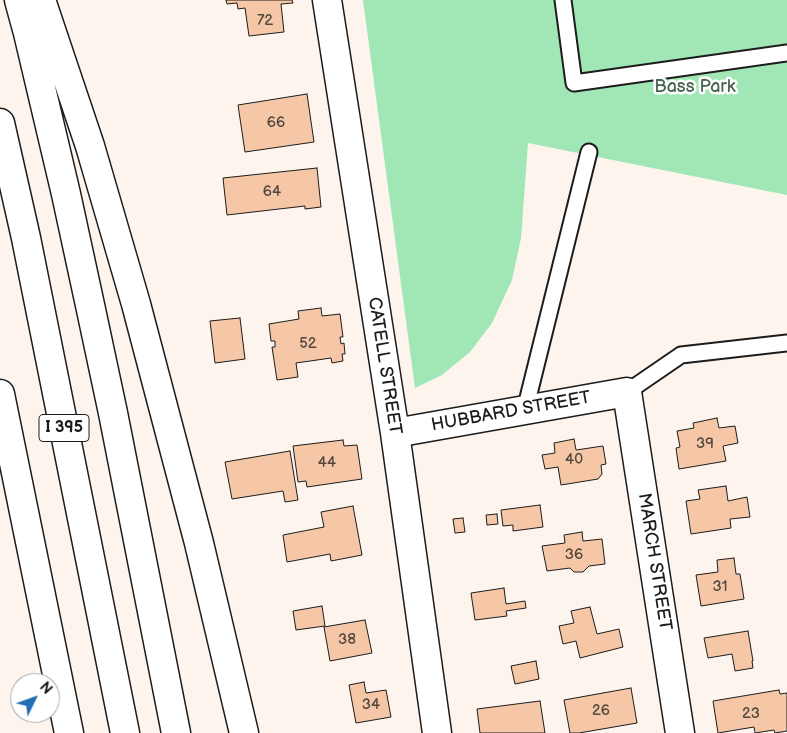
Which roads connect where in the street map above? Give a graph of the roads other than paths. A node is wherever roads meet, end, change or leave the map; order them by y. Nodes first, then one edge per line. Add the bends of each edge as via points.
1 (19, 0) edge
2 (41, 0) edge
3 (327, 0) edge
4 (563, 0) edge
5 (787, 53) edge
6 (0, 123) edge
7 (589, 152) dead end
8 (787, 343) edge
9 (627, 392) junction
10 (0, 394) edge
11 (525, 410) junction
12 (395, 433) junction
13 (69, 733) edge
14 (125, 733) edge
15 (176, 733) edge
16 (244, 733) edge
17 (437, 733) edge
18 (680, 733) edge

1 - 15 main road, I 395 via 90,305
2 - 16 main road via 90,146 136,304 199,543
3 - 12 main road, CATELL STREET
4 - 5 lane via 574,83
6 - 14 main road, I 395 via 28,247
7 - 11 lane
8 - 9 lane via 681,356
9 - 11 main road, HUBBARD STREET
9 - 18 main road, MARCH STREET
10 - 13 main road
11 - 12 main road, HUBBARD STREET
12 - 17 main road, CATELL STREET

